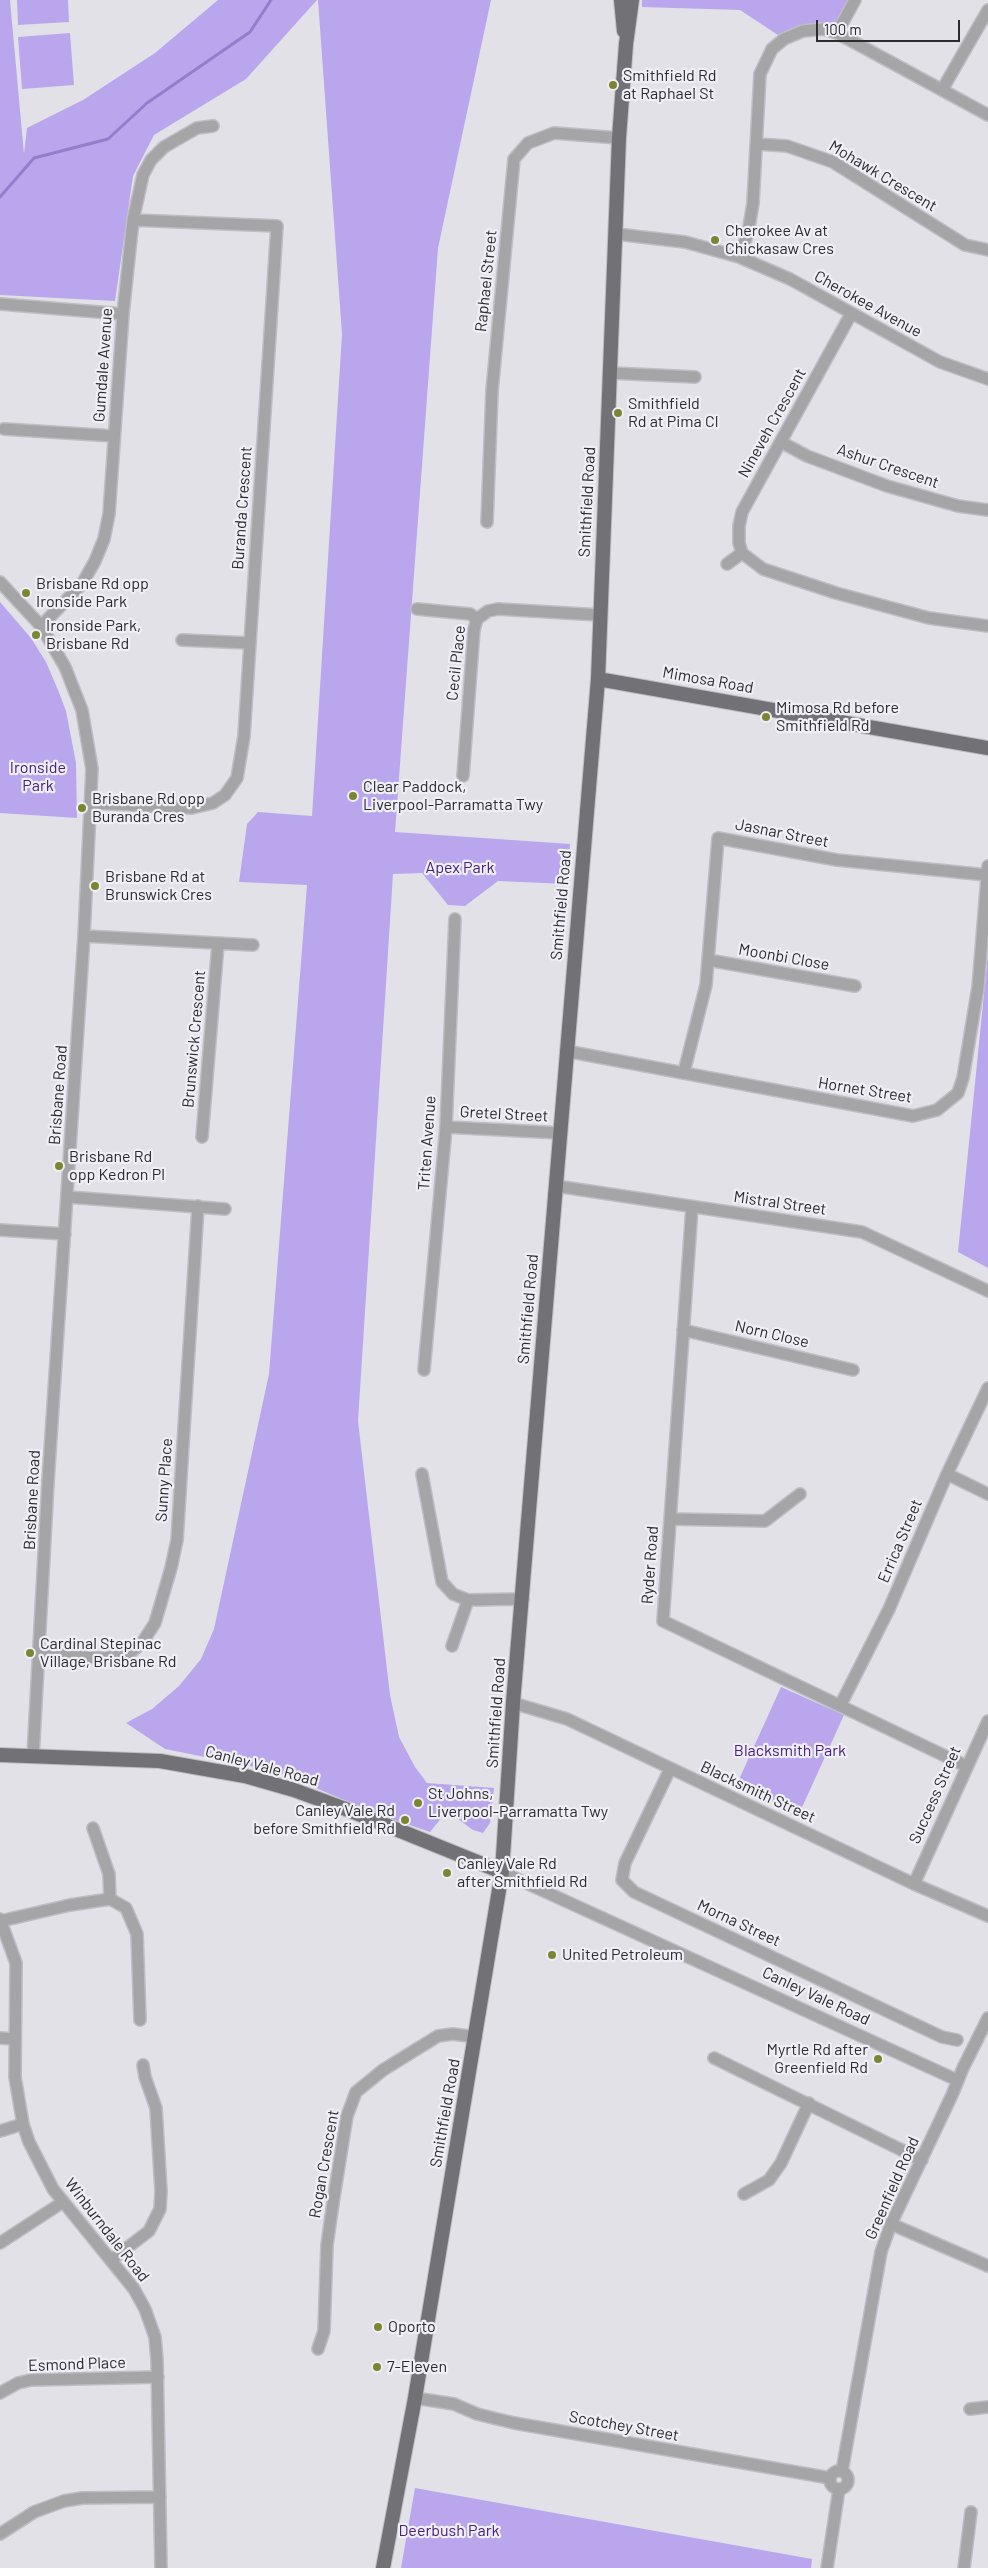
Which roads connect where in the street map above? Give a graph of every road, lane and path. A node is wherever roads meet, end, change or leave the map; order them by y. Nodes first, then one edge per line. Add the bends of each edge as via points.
1 (621, 0) edge
2 (632, 0) edge
3 (855, 0) edge
4 (988, 10) edge
5 (837, 33) junction
6 (626, 44) junction
7 (942, 90) junction
8 (988, 115) edge
9 (213, 126) dead end
10 (619, 138) junction
11 (757, 144) junction
12 (134, 220) junction
13 (616, 234) junction
14 (988, 250) edge
15 (740, 257) junction
16 (0, 304) edge
17 (123, 314) junction
18 (851, 314) junction
19 (611, 373) junction
20 (695, 377) dead end
21 (988, 379) edge
22 (4, 429) dead end
23 (114, 436) junction
24 (781, 442) junction
25 (988, 510) edge
26 (487, 522) dead end
27 (742, 553) junction
28 (728, 564) dead end
29 (0, 582) edge
30 (417, 609) dead end
31 (600, 615) junction
32 (477, 619) junction
33 (41, 626) junction
34 (988, 626) edge
35 (182, 640) dead end
36 (249, 643) junction
37 (598, 679) junction
38 (988, 748) edge
39 (463, 776) dead end
40 (92, 803) junction
41 (987, 871) edge
42 (455, 919) dead end
43 (84, 936) junction
44 (218, 944) junction
45 (253, 946) dead end
46 (708, 960) junction
47 (855, 986) dead end
48 (566, 1050) junction
49 (684, 1072) junction
50 (446, 1127) junction
51 (560, 1133) junction
52 (202, 1137) dead end
53 (556, 1186) junction
54 (68, 1197) junction
55 (198, 1206) junction
56 (692, 1207) junction
57 (225, 1208) dead end
58 (0, 1230) edge
59 (65, 1234) junction
60 (988, 1291) edge
61 (683, 1330) junction
62 (424, 1370) dead end
63 (853, 1370) dead end
64 (988, 1388) edge
65 (422, 1474) dead end
66 (947, 1474) junction
67 (800, 1494) dead end
68 (988, 1494) edge
69 (670, 1519) junction
70 (523, 1599) junction
71 (468, 1600) junction
72 (452, 1646) dead end
73 (39, 1654) junction
74 (513, 1703) junction
75 (840, 1706) junction
76 (988, 1721) edge
77 (0, 1755) edge
78 (33, 1757) junction
79 (966, 1766) junction
80 (670, 1769) junction
81 (93, 1828) dead end
82 (502, 1872) junction
83 (914, 1884) junction
84 (110, 1899) junction
85 (988, 1916) edge
86 (0, 1920) edge
87 (988, 2018) edge
88 (140, 2020) dead end
89 (476, 2037) junction
90 (0, 2038) edge
91 (14, 2039) junction
92 (958, 2040) dead end
93 (714, 2058) dead end
94 (143, 2065) dead end
95 (957, 2080) junction
96 (809, 2103) junction
97 (23, 2124) junction
98 (0, 2131) edge
99 (922, 2160) junction
100 (744, 2194) dead end
101 (63, 2202) junction
102 (891, 2224) junction
103 (0, 2243) edge
104 (110, 2260) junction
105 (988, 2266) edge
106 (318, 2349) dead end
107 (158, 2377) junction
108 (0, 2393) edge
109 (415, 2398) junction
110 (988, 2406) edge
111 (970, 2409) dead end
112 (842, 2471) junction
113 (830, 2478) junction
114 (839, 2489) junction
115 (160, 2497) junction
116 (971, 2512) dead end
117 (0, 2534) edge
118 (161, 2568) edge
119 (382, 2568) edge
120 (827, 2568) edge
121 (964, 2568) edge

1 - 6 main road, Smithfield Road
2 - 6 main road, Smithfield Road
3 - 5 street
4 - 7 street
5 - 7 street
5 - 11 street via 824,29 803,31 784,39 772,49 760,74
6 - 10 main road, Smithfield Road
7 - 8 street
9 - 12 street, Gumdale Avenue via 197,128 177,138 151,160 138,191
10 - 13 main road, Smithfield Road
10 - 26 street, Raphael Street via 554,133 528,143 514,159 492,391
11 - 14 street, Mohawk Crescent via 787,146 833,162 965,245
11 - 15 street via 753,203
12 - 17 street, Gumdale Avenue
12 - 36 street, Buranda Crescent via 277,226
13 - 15 street, Cherokee Avenue via 677,240
13 - 19 main road, Smithfield Road
15 - 18 street, Cherokee Avenue via 790,279
16 - 17 street
17 - 23 street, Gumdale Avenue
18 - 21 street, Cherokee Avenue via 940,362
18 - 24 street, Nineveh Crescent
19 - 20 street
19 - 31 main road, Smithfield Road
22 - 23 street
23 - 33 street, Gumdale Avenue via 110,514 104,539 82,584
24 - 25 street, Ashur Crescent via 807,456 888,486 958,506
24 - 27 street, Nineveh Crescent via 742,512 739,543
27 - 28 street
27 - 34 street via 763,570 836,593 929,618
29 - 33 street, Brisbane Road
30 - 32 street via 470,614
31 - 32 street, Cecil Place via 498,609
31 - 37 main road, Smithfield Road
32 - 39 street, Cecil Place
33 - 40 street, Brisbane Road via 66,667 82,710 92,759
35 - 36 street
36 - 40 street, Buranda Crescent via 244,736 237,778 225,794 212,803 192,808
37 - 38 main road, Mimosa Road
37 - 48 main road, Smithfield Road
40 - 43 street, Brisbane Road
41 - 46 street, Jasnar Street via 837,860 718,838
41 - 49 street, Hornet Street via 978,987 963,1078 958,1093 937,1110 913,1116
42 - 50 street, Triten Avenue
43 - 44 street
43 - 54 street, Brisbane Road
44 - 45 street
44 - 52 street, Brunswick Crescent
46 - 47 street, Moonbi Close
46 - 49 street, Jasnar Street via 706,985
48 - 49 street, Hornet Street
48 - 51 main road, Smithfield Road
50 - 51 street, Gretel Street
50 - 62 street, Triten Avenue
51 - 53 main road, Smithfield Road
53 - 56 street, Mistral Street
53 - 70 main road, Smithfield Road
54 - 55 street
54 - 59 street, Brisbane Road
55 - 57 street
55 - 73 street, Sunny Place via 177,1540 155,1623 142,1644 120,1656
56 - 60 street, Mistral Street via 862,1232
56 - 61 street, Ryder Road
58 - 59 street
59 - 73 street, Brisbane Road
61 - 63 street, Norn Close
61 - 69 street, Ryder Road
64 - 66 street, Errica Street
65 - 71 street via 442,1582 453,1594
66 - 68 street
66 - 75 street, Errica Street via 889,1609
67 - 69 street via 765,1521
69 - 75 street, Ryder Road via 662,1621
70 - 71 street
70 - 74 main road, Smithfield Road
71 - 72 street
73 - 78 street, Brisbane Road
74 - 80 street, Blacksmith Street via 567,1719
74 - 82 main road, Smithfield Road
75 - 79 street, Ryder Road
76 - 79 street, Success Street
77 - 78 main road, Canley Vale Road
78 - 82 main road, Canley Vale Road via 160,1761 245,1776 351,1811
79 - 83 street, Success Street
80 - 83 street, Blacksmith Street
80 - 92 street, Morna Street via 625,1863 622,1880 634,1892 942,2037
81 - 84 street via 109,1874
82 - 89 main road, Smithfield Road
82 - 95 street, Canley Vale Road
83 - 85 street, Blacksmith Street
84 - 86 street
84 - 88 street via 126,1908 137,1934
86 - 91 street, Winburndale Road via 16,1963
87 - 95 street, Greenfield Road
89 - 106 street, Rogan Crescent via 438,2036 383,2070 356,2092 347,2116 333,2203 327,2245 324,2331
89 - 109 main road, Smithfield Road
90 - 91 street
91 - 97 street, Winburndale Road via 15,2077
93 - 96 street
94 - 104 street via 156,2108 162,2191 160,2209 149,2231
95 - 99 street, Greenfield Road
96 - 99 street
96 - 100 street via 781,2163 769,2180
97 - 98 street
97 - 101 street, Winburndale Road via 45,2176
99 - 102 street, Greenfield Road
101 - 103 street
101 - 104 street, Winburndale Road
102 - 105 street
102 - 112 street, Greenfield Road via 881,2252
104 - 107 street, Winburndale Road via 134,2289 148,2316 155,2337
107 - 108 street, Esmond Place via 31,2380
107 - 115 street, Winburndale Road
109 - 113 street, Scotchey Street via 454,2404 477,2414 514,2423
109 - 119 main road, Smithfield Road
110 - 111 street
112 - 113 street via 835,2472
112 - 114 street via 848,2476 848,2483
113 - 114 street via 832,2486
114 - 120 street
115 - 117 street via 64,2501 34,2512
115 - 118 street, Winburndale Road
116 - 121 street

